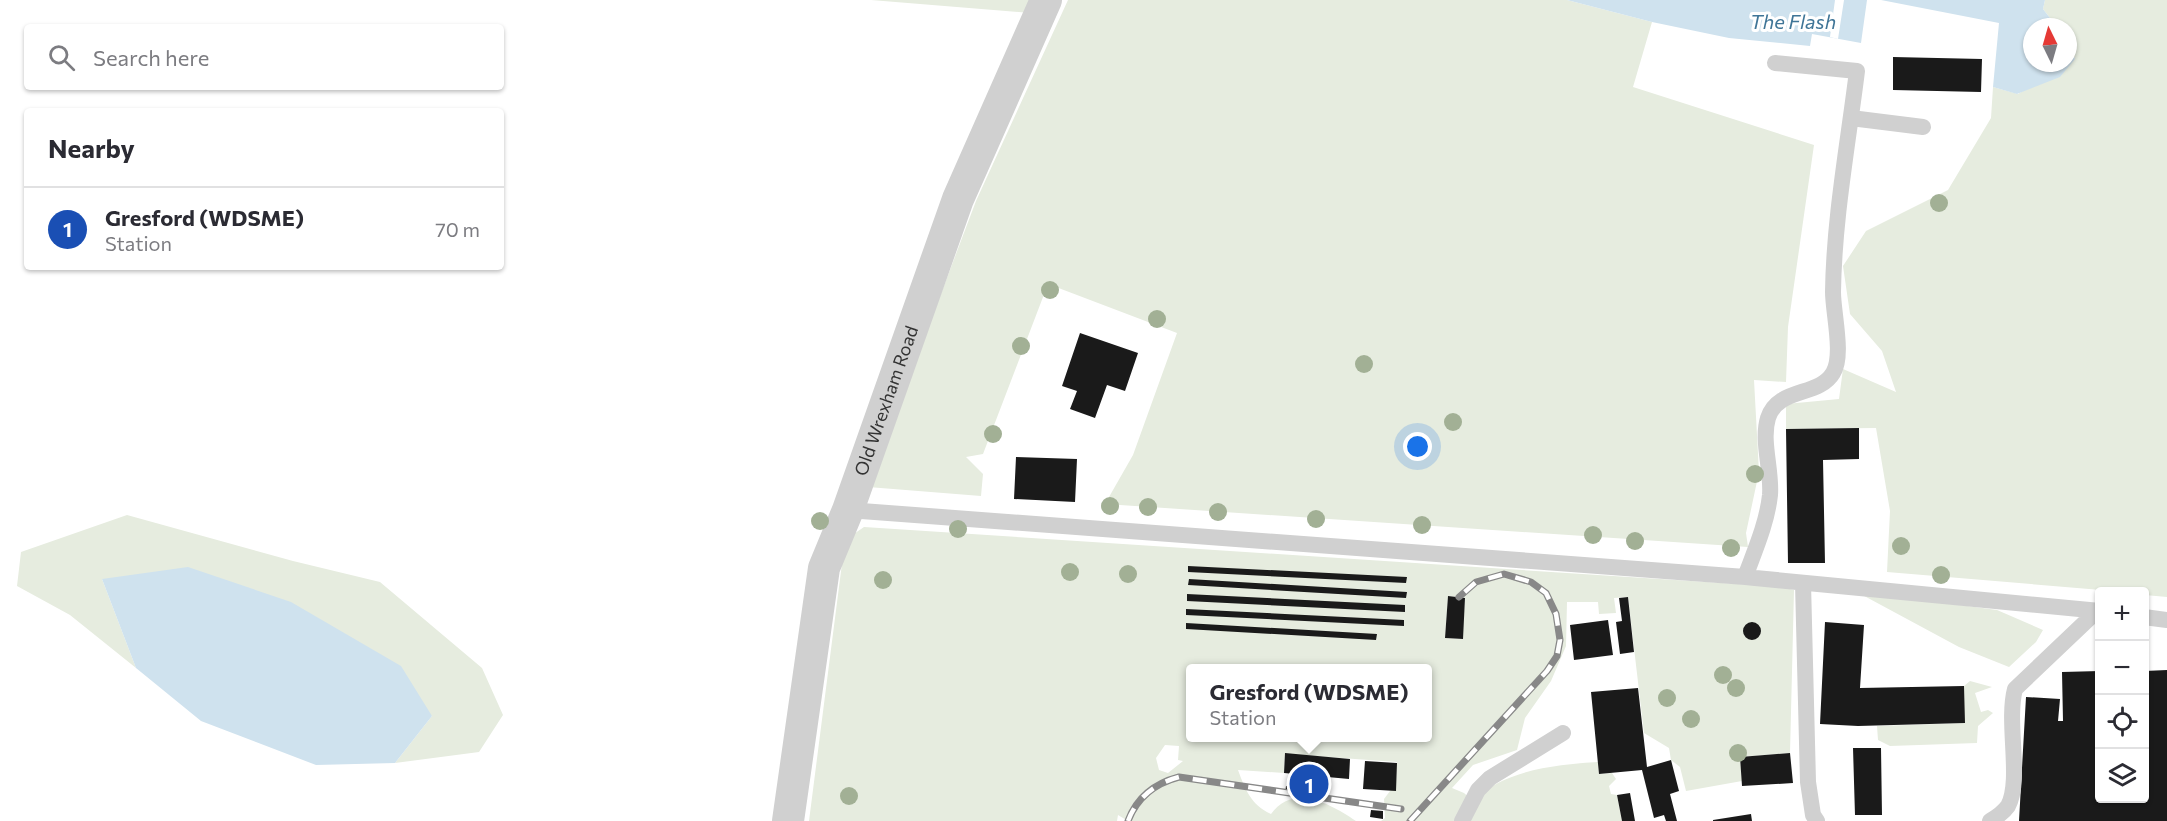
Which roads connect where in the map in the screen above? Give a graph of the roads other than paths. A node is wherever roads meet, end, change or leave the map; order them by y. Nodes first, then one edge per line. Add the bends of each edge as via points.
1 (1046, 0) edge
2 (1775, 63) dead end
3 (1851, 118) junction
4 (1923, 127) dead end
5 (848, 510) junction
6 (1745, 577) junction
7 (1803, 583) junction
8 (2095, 611) edge
9 (2095, 614) edge
10 (2149, 618) edge
11 (2167, 620) edge
12 (1563, 733) dead end
13 (788, 821) edge
14 (1462, 821) edge
15 (1817, 821) edge
16 (1990, 821) edge

1 - 5 street, Old Wrexham Road via 958,199
2 - 3 lane via 1857,71
3 - 4 lane
3 - 6 lane via 1834,266 1838,354 1833,373 1821,383 1778,402 1768,417 1770,494
5 - 6 lane
5 - 13 street, Old Wrexham Road via 825,568
6 - 7 lane
7 - 8 lane
7 - 15 lane via 1808,782
9 - 16 lane via 2015,689 2010,706 2013,783 2008,805
10 - 11 lane
12 - 14 lane via 1490,778 1478,790

